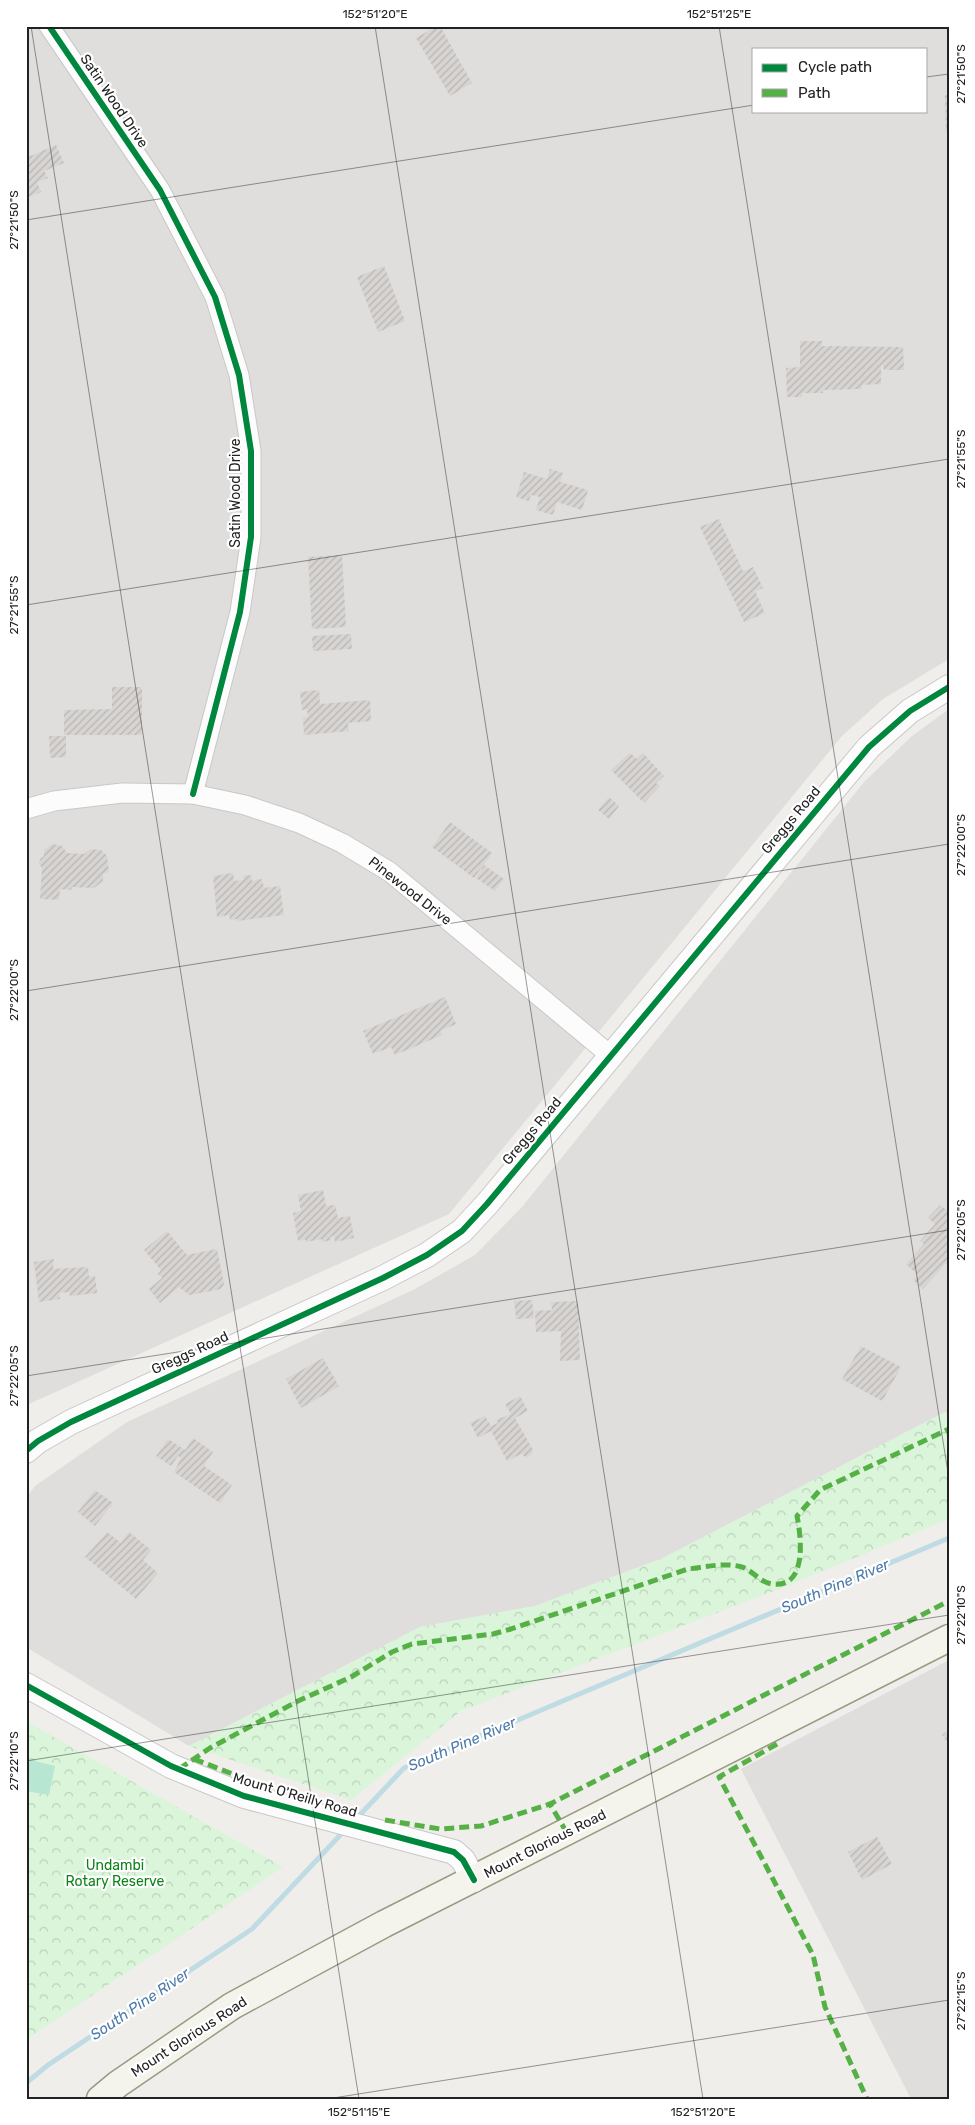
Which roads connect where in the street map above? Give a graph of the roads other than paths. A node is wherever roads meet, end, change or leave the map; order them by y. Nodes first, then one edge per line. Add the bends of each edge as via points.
1 (49, 26) edge
2 (949, 686) edge
3 (193, 794) junction
4 (26, 809) edge
5 (610, 1055) junction
6 (26, 1451) edge
7 (949, 1638) edge
8 (26, 1685) edge
9 (474, 1880) junction
10 (100, 2099) edge

1 - 3 street, Satin Wood Drive via 160,190 215,297 239,375 251,451 251,537 240,612
2 - 5 street, Greggs Road via 910,711 869,746
3 - 4 street, Pinewood Drive via 122,793 54,801
3 - 5 street, Pinewood Drive via 245,805 299,823 342,843 390,872
5 - 6 street, Greggs Road via 487,1204 462,1231 428,1255 71,1422
7 - 9 main road, Mount Glorious Road
8 - 9 street, Mount O'Reilly Road via 171,1766 244,1796 454,1852 463,1860
9 - 10 main road, Mount Glorious Road via 384,1924 232,2006

